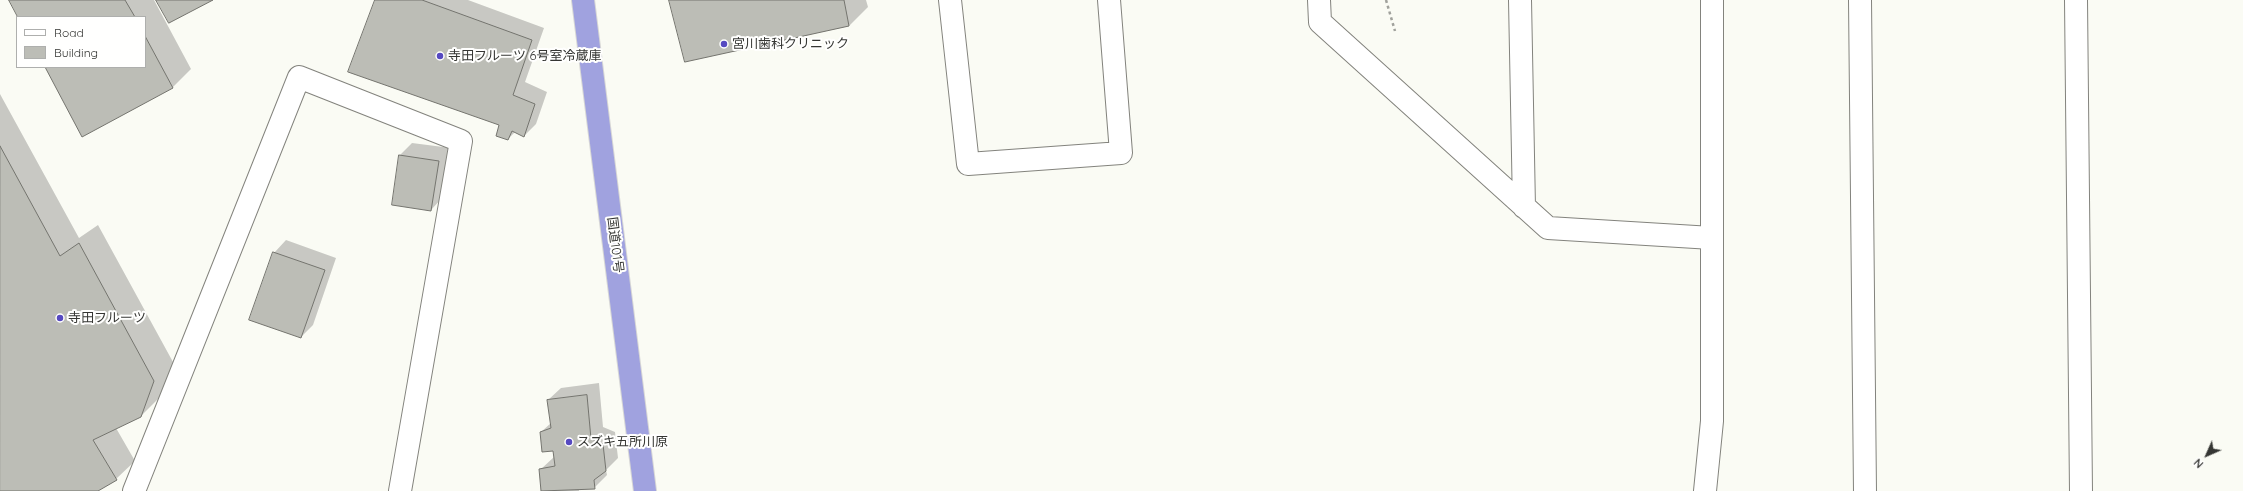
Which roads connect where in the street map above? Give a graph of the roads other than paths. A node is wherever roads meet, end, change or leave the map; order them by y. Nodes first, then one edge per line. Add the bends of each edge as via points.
1 (583, 0) edge
2 (950, 0) edge
3 (1109, 0) edge
4 (1320, 0) edge
5 (1520, 0) edge
6 (1712, 0) edge
7 (1860, 0) edge
8 (2076, 0) edge
9 (1524, 207) junction
10 (1712, 238) junction
11 (134, 491) edge
12 (400, 491) edge
13 (645, 491) edge
14 (1706, 491) edge
15 (1864, 491) edge
16 (2081, 491) edge

1 - 13 highway, 国道101号
2 - 3 street via 968,164 1121,153
4 - 9 street via 1320,22
5 - 9 street
6 - 10 street
7 - 15 street
8 - 16 street
9 - 10 street via 1548,228
10 - 14 street via 1712,420
11 - 12 street via 299,77 461,141

